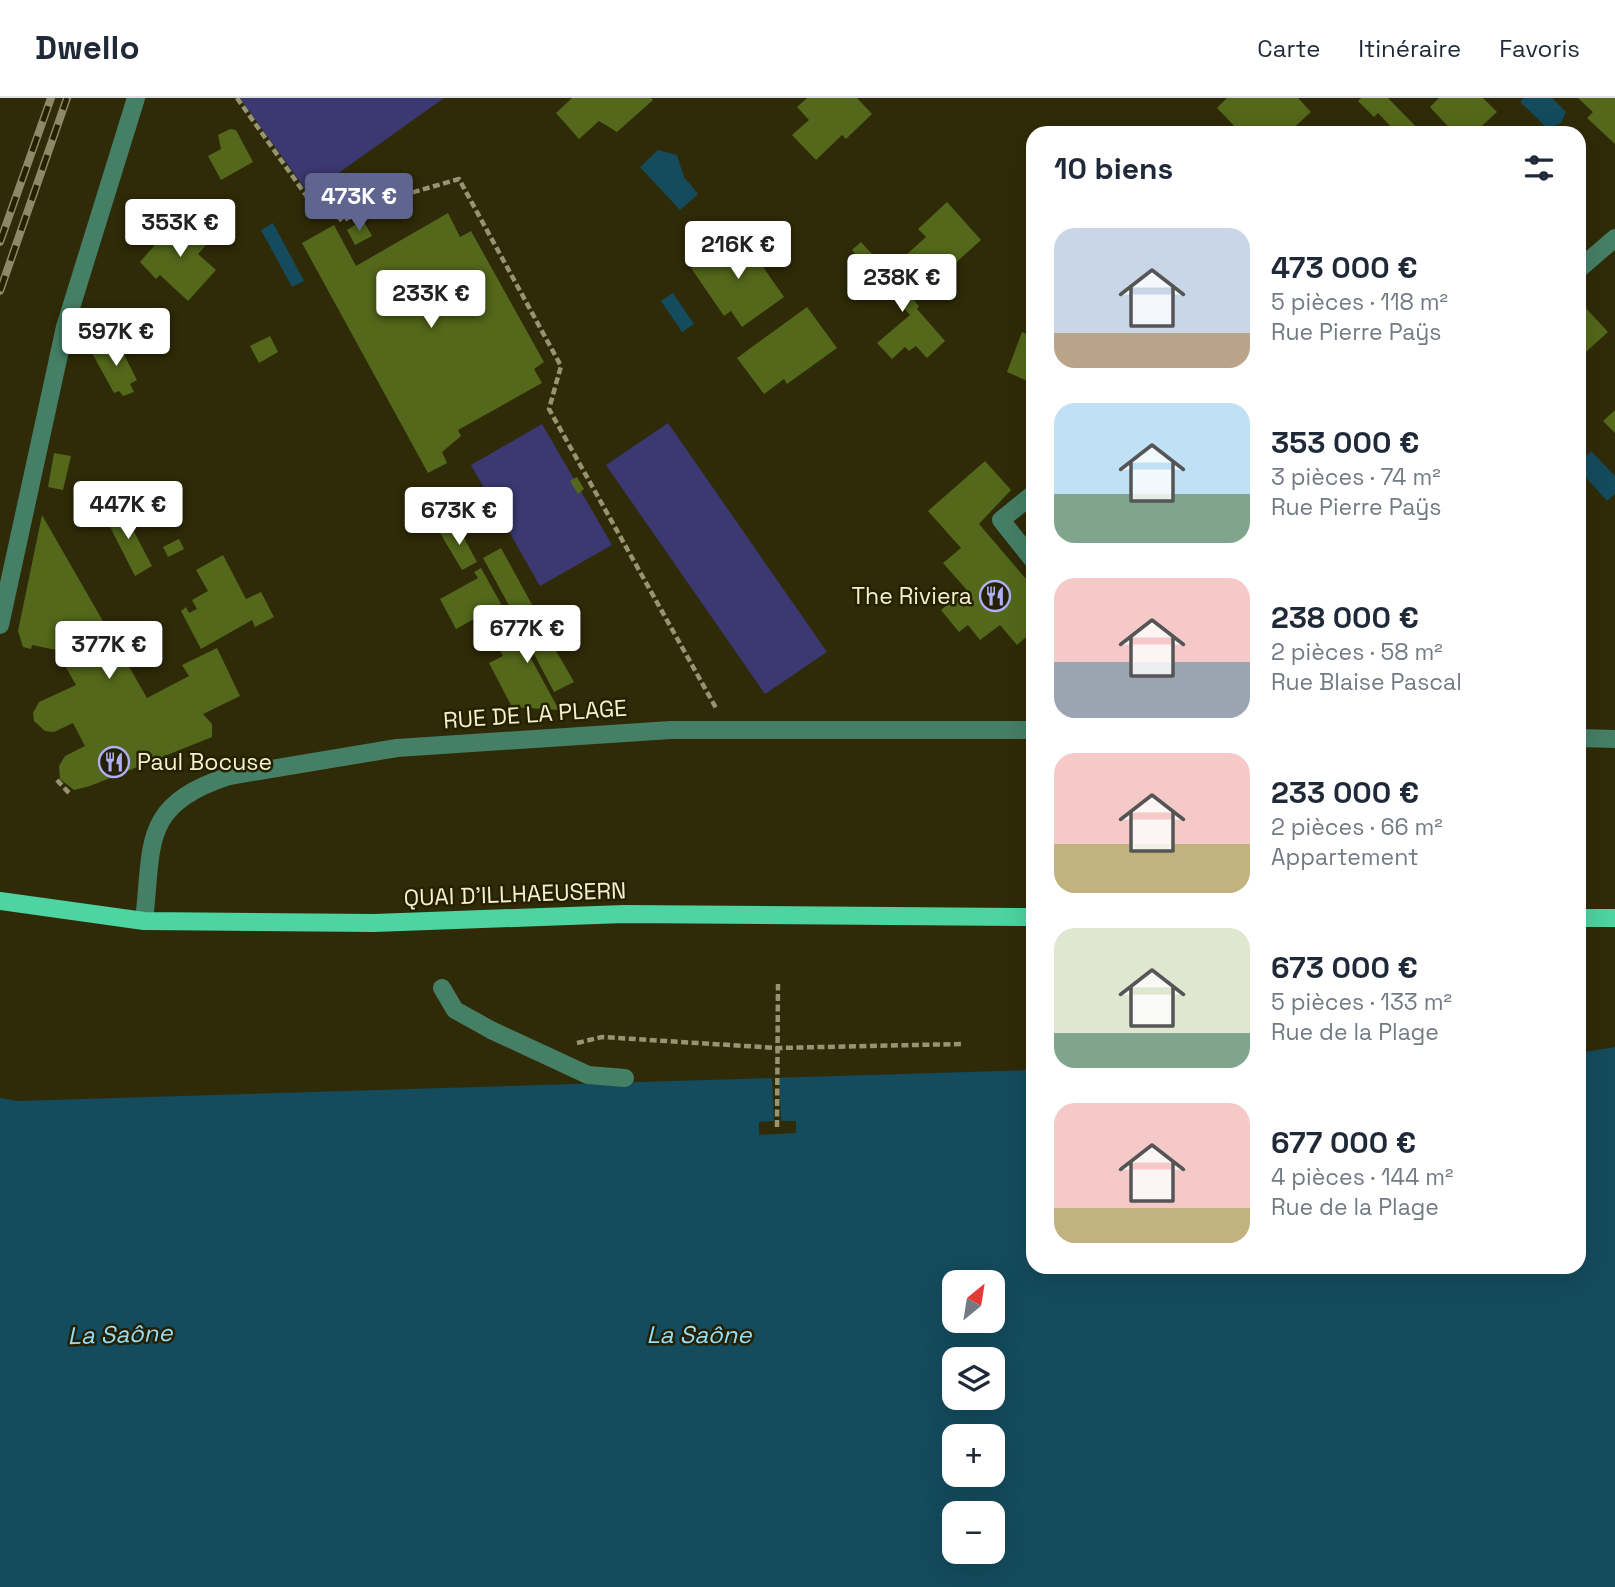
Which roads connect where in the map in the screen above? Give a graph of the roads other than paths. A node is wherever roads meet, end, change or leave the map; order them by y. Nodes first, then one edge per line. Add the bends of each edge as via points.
1 (136, 98) edge
2 (1615, 238) edge
3 (1586, 263) edge
4 (1026, 500) edge
5 (1026, 551) edge
6 (0, 625) edge
7 (1026, 730) edge
8 (1586, 738) edge
9 (1615, 739) edge
10 (0, 901) edge
11 (1026, 917) edge
12 (1586, 918) edge
13 (1615, 918) edge
14 (144, 921) junction
15 (442, 988) dead end
16 (625, 1078) dead end

1 - 6 street via 65,327
2 - 3 street
4 - 5 street via 1001,520
7 - 14 street, RUE DE LA PLAGE via 671,730 397,748 229,776 204,785 165,813 153,832
8 - 9 street
10 - 14 main road, QUAI D'ILLHAEUSERN
11 - 14 main road, QUAI D'ILLHAEUSERN via 624,914 374,923
12 - 13 main road
15 - 16 street via 455,1010 527,1047 588,1075

